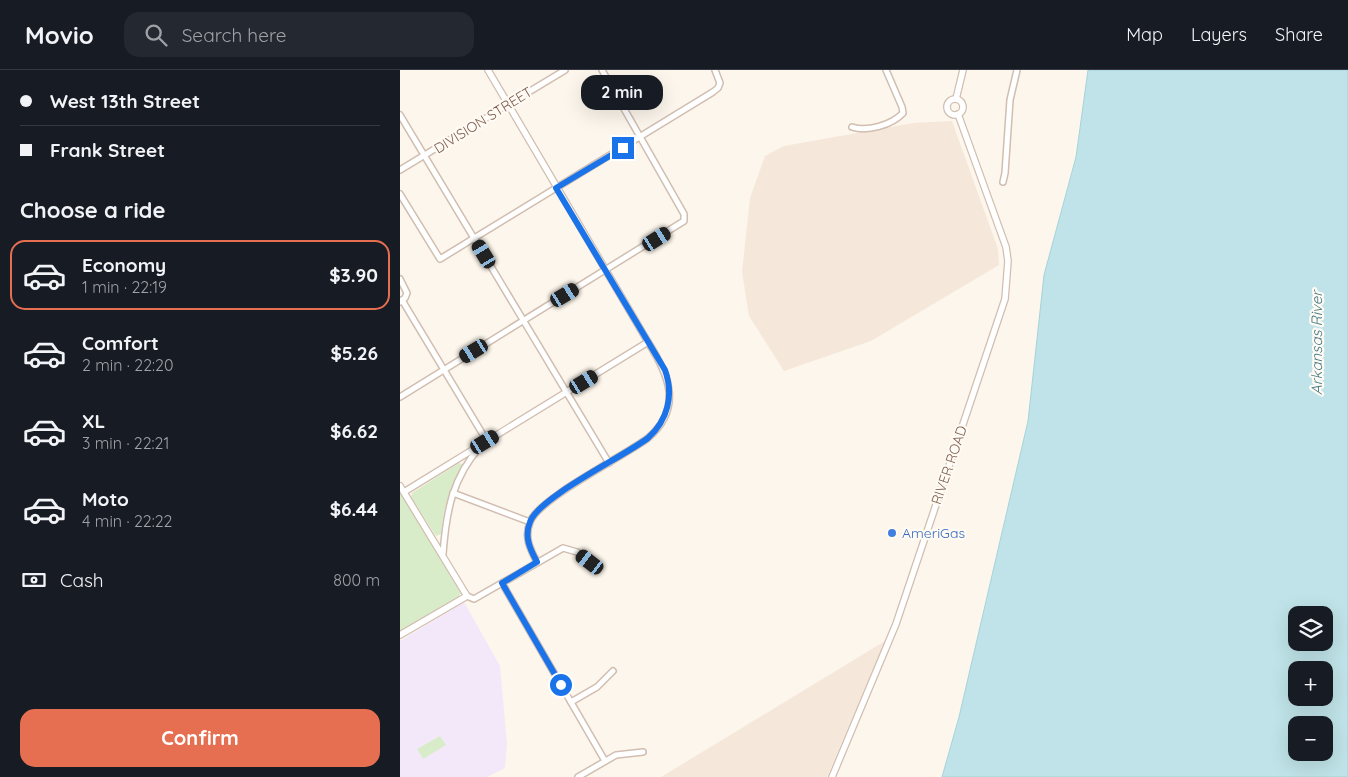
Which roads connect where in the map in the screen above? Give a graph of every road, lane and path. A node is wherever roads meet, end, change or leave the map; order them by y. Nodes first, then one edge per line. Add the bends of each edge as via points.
1 (488, 70) edge
2 (565, 70) edge
3 (602, 70) edge
4 (715, 70) edge
5 (886, 70) edge
6 (963, 70) edge
7 (1017, 70) edge
8 (956, 99) junction
9 (507, 105) junction
10 (958, 114) junction
11 (400, 115) edge
12 (852, 127) dead end
13 (639, 137) junction
14 (424, 156) junction
15 (400, 170) edge
16 (1003, 182) dead end
17 (556, 188) junction
18 (400, 194) edge
19 (474, 237) junction
20 (606, 271) junction
21 (400, 279) edge
22 (401, 301) edge
23 (524, 321) junction
24 (648, 342) junction
25 (444, 370) junction
26 (567, 392) junction
27 (400, 397) edge
28 (482, 433) dead end
29 (485, 442) junction
30 (609, 462) junction
31 (400, 486) edge
32 (404, 492) junction
33 (453, 493) junction
34 (530, 522) junction
35 (443, 554) junction
36 (537, 562) junction
37 (590, 562) dead end
38 (502, 583) junction
39 (467, 596) junction
40 (400, 636) edge
41 (613, 671) dead end
42 (571, 702) junction
43 (643, 752) dead end
44 (605, 761) junction
45 (578, 777) edge
46 (832, 777) edge

1 - 9 street
2 - 9 street, DIVISION STREET
3 - 13 street
4 - 13 street via 720,83 718,88
5 - 12 street via 903,113 888,124 859,129
6 - 8 street
7 - 16 street via 1010,100
8 - 10 street via 962,105
8 - 10 street via 948,103 947,110
9 - 14 street, DIVISION STREET
9 - 17 street
10 - 46 street, RIVER ROAD via 1002,233 1008,261 1007,289 896,624
11 - 14 street
13 - 17 street
13 - 20 street via 685,219
14 - 15 street, DIVISION STREET
14 - 19 street
17 - 19 street
17 - 20 street
18 - 19 street via 440,259
19 - 23 street
20 - 23 street
20 - 24 street
21 - 22 street via 407,291
22 - 25 street
23 - 25 street
23 - 26 street
24 - 26 street
24 - 30 street via 668,379 670,395 667,410 652,435
25 - 27 street
25 - 28 street
26 - 29 street
26 - 30 street
29 - 32 street
29 - 33 street via 471,458
30 - 34 street via 551,499
31 - 32 street
32 - 35 street
33 - 34 street
33 - 35 street via 446,517
34 - 36 street via 529,545
35 - 39 street
36 - 37 street via 563,548 577,552
36 - 38 street
38 - 39 street via 474,598
38 - 42 street
39 - 40 street
41 - 42 street via 597,687
42 - 44 street
43 - 44 street via 621,754
44 - 45 street

